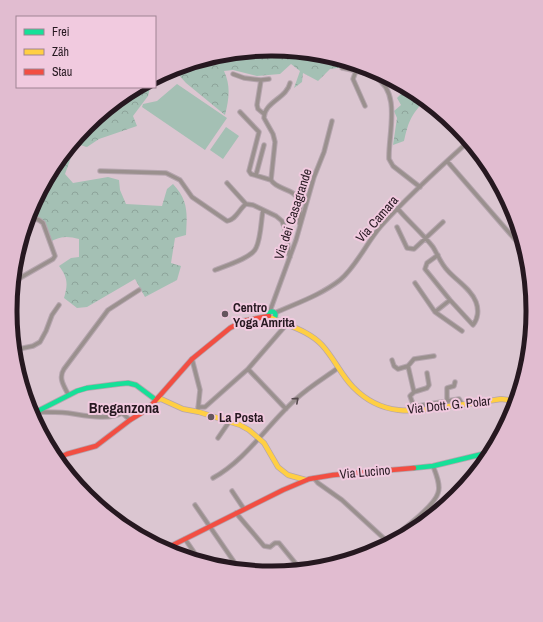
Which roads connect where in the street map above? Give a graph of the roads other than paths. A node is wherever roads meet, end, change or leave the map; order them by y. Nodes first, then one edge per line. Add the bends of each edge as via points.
1 (342, 68) dead end
2 (356, 71) joint
3 (233, 74) dead end
4 (269, 78) dead end
5 (261, 80) junction
6 (382, 82) edge
7 (290, 83) dead end
8 (365, 106) dead end
9 (240, 112) dead end
10 (264, 114) junction
11 (332, 121) dead end
12 (264, 144) dead end
13 (465, 145) edge
14 (447, 161) junction
15 (100, 171) dead end
16 (256, 175) junction
17 (271, 180) junction
18 (227, 183) dead end
19 (420, 188) junction
20 (246, 204) junction
21 (398, 209) junction
22 (263, 210) junction
23 (34, 219) edge
24 (443, 222) dead end
25 (300, 226) junction
26 (397, 227) dead end
27 (425, 239) junction
28 (515, 240) edge
29 (438, 255) junction
30 (290, 257) junction
31 (215, 270) dead end
32 (19, 279) edge
33 (415, 283) dead end
34 (139, 290) dead end
35 (450, 300) junction
36 (59, 306) dead end
37 (435, 312) junction
38 (271, 315) junction
39 (286, 325) junction
40 (462, 332) dead end
41 (20, 349) edge
42 (434, 356) dead end
43 (192, 359) junction
44 (392, 360) dead end
45 (408, 366) junction
46 (338, 368) junction
47 (248, 369) junction
48 (427, 373) dead end
49 (455, 382) dead end
50 (414, 392) junction
51 (68, 394) junction
52 (156, 400) junction
53 (510, 400) edge
54 (447, 402) junction
55 (462, 404) junction
56 (286, 409) junction
57 (199, 410) junction
58 (37, 411) edge
59 (38, 413) edge
60 (130, 420) junction
61 (229, 422) junction
62 (218, 438) dead end
63 (260, 438) junction
64 (481, 454) edge
65 (63, 456) edge
66 (433, 466) junction
67 (214, 478) dead end
68 (314, 478) junction
69 (306, 480) junction
70 (232, 491) dead end
71 (195, 505) dead end
72 (244, 509) junction
73 (236, 513) junction
74 (209, 526) junction
75 (405, 528) edge
76 (385, 538) edge
77 (185, 539) junction
78 (172, 545) edge
79 (195, 554) edge
80 (235, 563) edge
81 (296, 564) edge

1 - 2 street
2 - 8 street via 353,79
3 - 5 street
4 - 5 street
5 - 10 street via 257,105
6 - 19 street via 386,85 392,104 389,159 393,166
7 - 10 street via 284,94
9 - 16 street via 259,132 249,171
10 - 17 street via 274,142
11 - 25 street, Via dei Casagrande
12 - 16 street
13 - 14 street, Via Camara
14 - 19 street, Via Camara
14 - 28 street
15 - 20 street via 166,173 180,180 192,197 227,221 232,220
16 - 17 street
17 - 25 street via 298,197
18 - 20 street
19 - 21 street, Via Camara
20 - 22 street
21 - 27 street
21 - 38 street, Via Camara via 372,237 342,278 324,290
22 - 30 street via 276,216 284,225
22 - 31 street via 257,246 253,252
23 - 32 street via 43,223 55,256
24 - 27 street
25 - 30 street, Via dei Casagrande
26 - 27 street via 407,248 414,249
27 - 29 street
29 - 35 street via 425,269
29 - 35 street via 447,270 476,301 478,314 473,325
30 - 38 street, Via dei Casagrande
33 - 37 street
34 - 51 street via 108,310 64,369 61,379
35 - 37 street
36 - 41 street via 40,342
37 - 40 street
38 - 39 street, Via Dott. G. Polar
38 - 43 street via 234,325
39 - 46 street, Via Dott. G. Polar via 301,330 317,340
39 - 47 street
42 - 45 street via 414,359
43 - 52 street
43 - 57 street via 200,390
44 - 45 street via 398,369
45 - 50 street
46 - 55 street, Via Dott. G. Polar via 356,390 391,409 418,410
56 -> 46 street via 308,389
47 - 56 street
47 - 57 street
48 - 50 street via 427,388
49 - 54 street via 454,386 447,388
50 - 54 street via 410,396 414,406
51 - 52 street via 87,388 128,383 136,385
51 - 58 street
52 - 57 street via 161,399 183,409
52 - 60 street via 148,409
53 - 55 street, Via Dott. G. Polar via 501,399
54 - 55 street via 459,399
56 - 63 street
57 - 61 street
59 - 60 street via 93,416 114,416 122,413
60 - 65 street via 96,446
61 - 62 street
61 - 63 street via 245,427
63 - 67 street
63 - 69 street via 278,467 288,475
64 - 66 street, Via Lucino
66 - 68 street, Via Lucino
66 - 75 street via 439,488 436,497
68 - 69 street, Via Lucino
68 - 76 street
69 - 72 street, Via Lucino
70 - 72 street
71 - 74 street
72 - 73 street, Via Lucino
73 - 74 street, Via Lucino
73 - 81 street via 264,546 270,547 275,543 281,545
74 - 77 street, Via Lucino
74 - 80 street
77 - 78 street, Via Lucino
77 - 79 street

